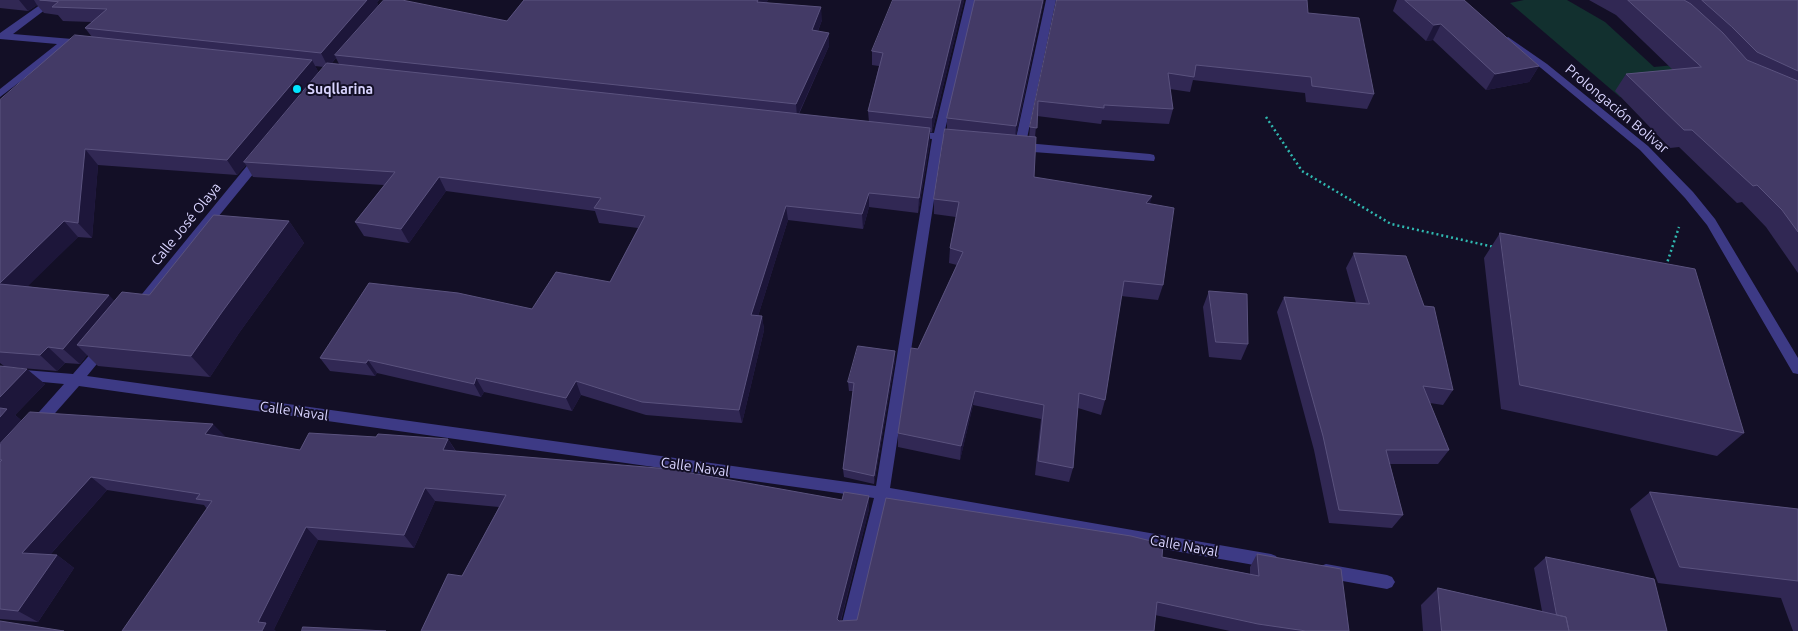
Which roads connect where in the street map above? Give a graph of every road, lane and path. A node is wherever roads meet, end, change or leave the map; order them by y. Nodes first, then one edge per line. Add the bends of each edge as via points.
1 (53, 0) edge
2 (971, 0) edge
3 (1051, 0) edge
4 (1498, 33) edge
5 (2, 36) edge
6 (66, 41) junction
7 (95, 45) edge
8 (0, 94) edge
9 (1266, 117) dead end
10 (898, 132) edge
11 (938, 137) junction
12 (965, 140) edge
13 (270, 147) edge
14 (1150, 158) dead end
15 (1689, 195) junction
16 (1496, 247) dead end
17 (1666, 266) edge
18 (127, 320) edge
19 (114, 335) edge
20 (1798, 369) edge
21 (0, 373) edge
22 (77, 380) junction
23 (26, 437) edge
24 (882, 493) junction
25 (1280, 563) edge
26 (1310, 568) edge
27 (1387, 582) dead end
28 (848, 631) edge

1 - 5 street
2 - 11 street
3 - 14 street via 1016,146
4 - 15 street, Prolongación Bolivar via 1544,66 1644,148
5 - 6 street
6 - 7 street
6 - 8 street
9 - 16 path via 1302,171 1391,224
10 - 11 street
11 - 12 street
11 - 24 street
13 - 18 street, Calle José Olaya
15 - 17 path
15 - 20 street, Prolongación Bolivar via 1712,222
19 - 22 street
21 - 22 street, Calle Naval
22 - 23 street
22 - 24 street, Calle Naval
24 - 25 street, Calle Naval
24 - 28 street
26 - 27 street

